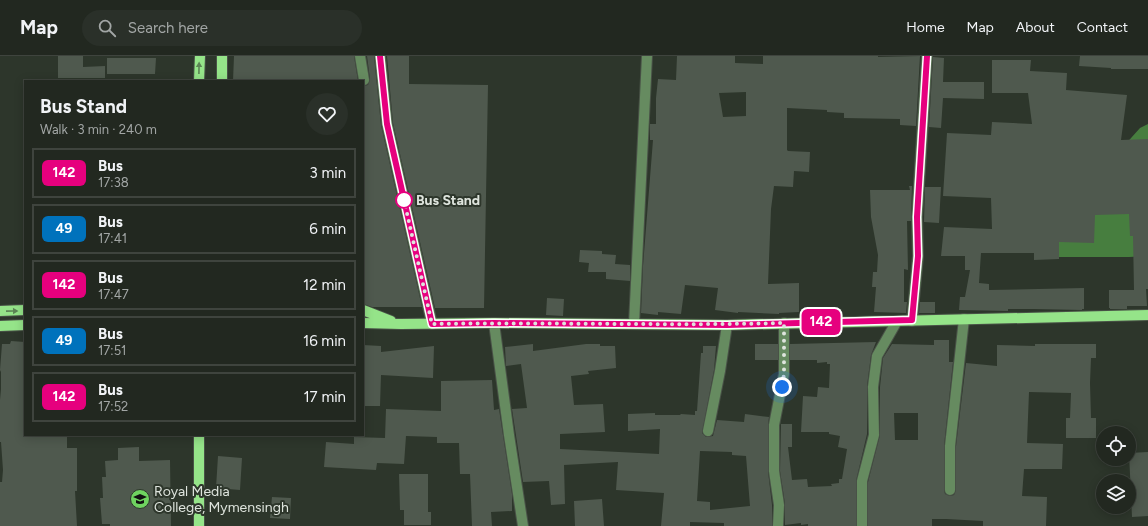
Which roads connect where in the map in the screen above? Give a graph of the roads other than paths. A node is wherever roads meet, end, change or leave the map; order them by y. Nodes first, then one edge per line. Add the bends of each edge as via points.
1 (200, 56) edge
2 (222, 56) edge
3 (360, 56) edge
4 (380, 56) edge
5 (647, 56) edge
6 (927, 56) edge
7 (199, 80) edge
8 (222, 80) edge
9 (364, 80) dead end
10 (24, 310) edge
11 (364, 310) edge
12 (0, 311) edge
13 (1148, 315) edge
14 (964, 319) junction
15 (912, 320) junction
16 (897, 321) junction
17 (364, 323) edge
18 (494, 323) junction
19 (784, 323) junction
20 (400, 324) junction
21 (432, 324) junction
22 (634, 324) junction
23 (24, 325) edge
24 (727, 325) junction
25 (0, 326) edge
26 (708, 431) dead end
27 (199, 436) edge
28 (950, 490) dead end
29 (199, 526) edge
30 (523, 526) edge
31 (778, 526) edge
32 (862, 526) edge

7 -> 1 main road
2 - 8 main road
3 - 9 street
4 - 21 street via 387,124
5 - 22 street
6 - 15 street via 917,217 918,256
12 -> 10 main road
11 - 20 main road
13 - 14 main road
14 - 15 main road
14 - 28 street via 950,446
15 - 16 main road
16 - 19 main road
16 - 32 street via 877,356 873,387 874,435 862,481
17 - 20 main road
18 - 21 main road
18 - 22 main road
18 - 30 street
19 - 24 main road
19 - 31 street via 784,374 774,425
20 - 21 main road
22 - 24 main road
23 - 25 main road
24 - 26 street
27 - 29 main road

